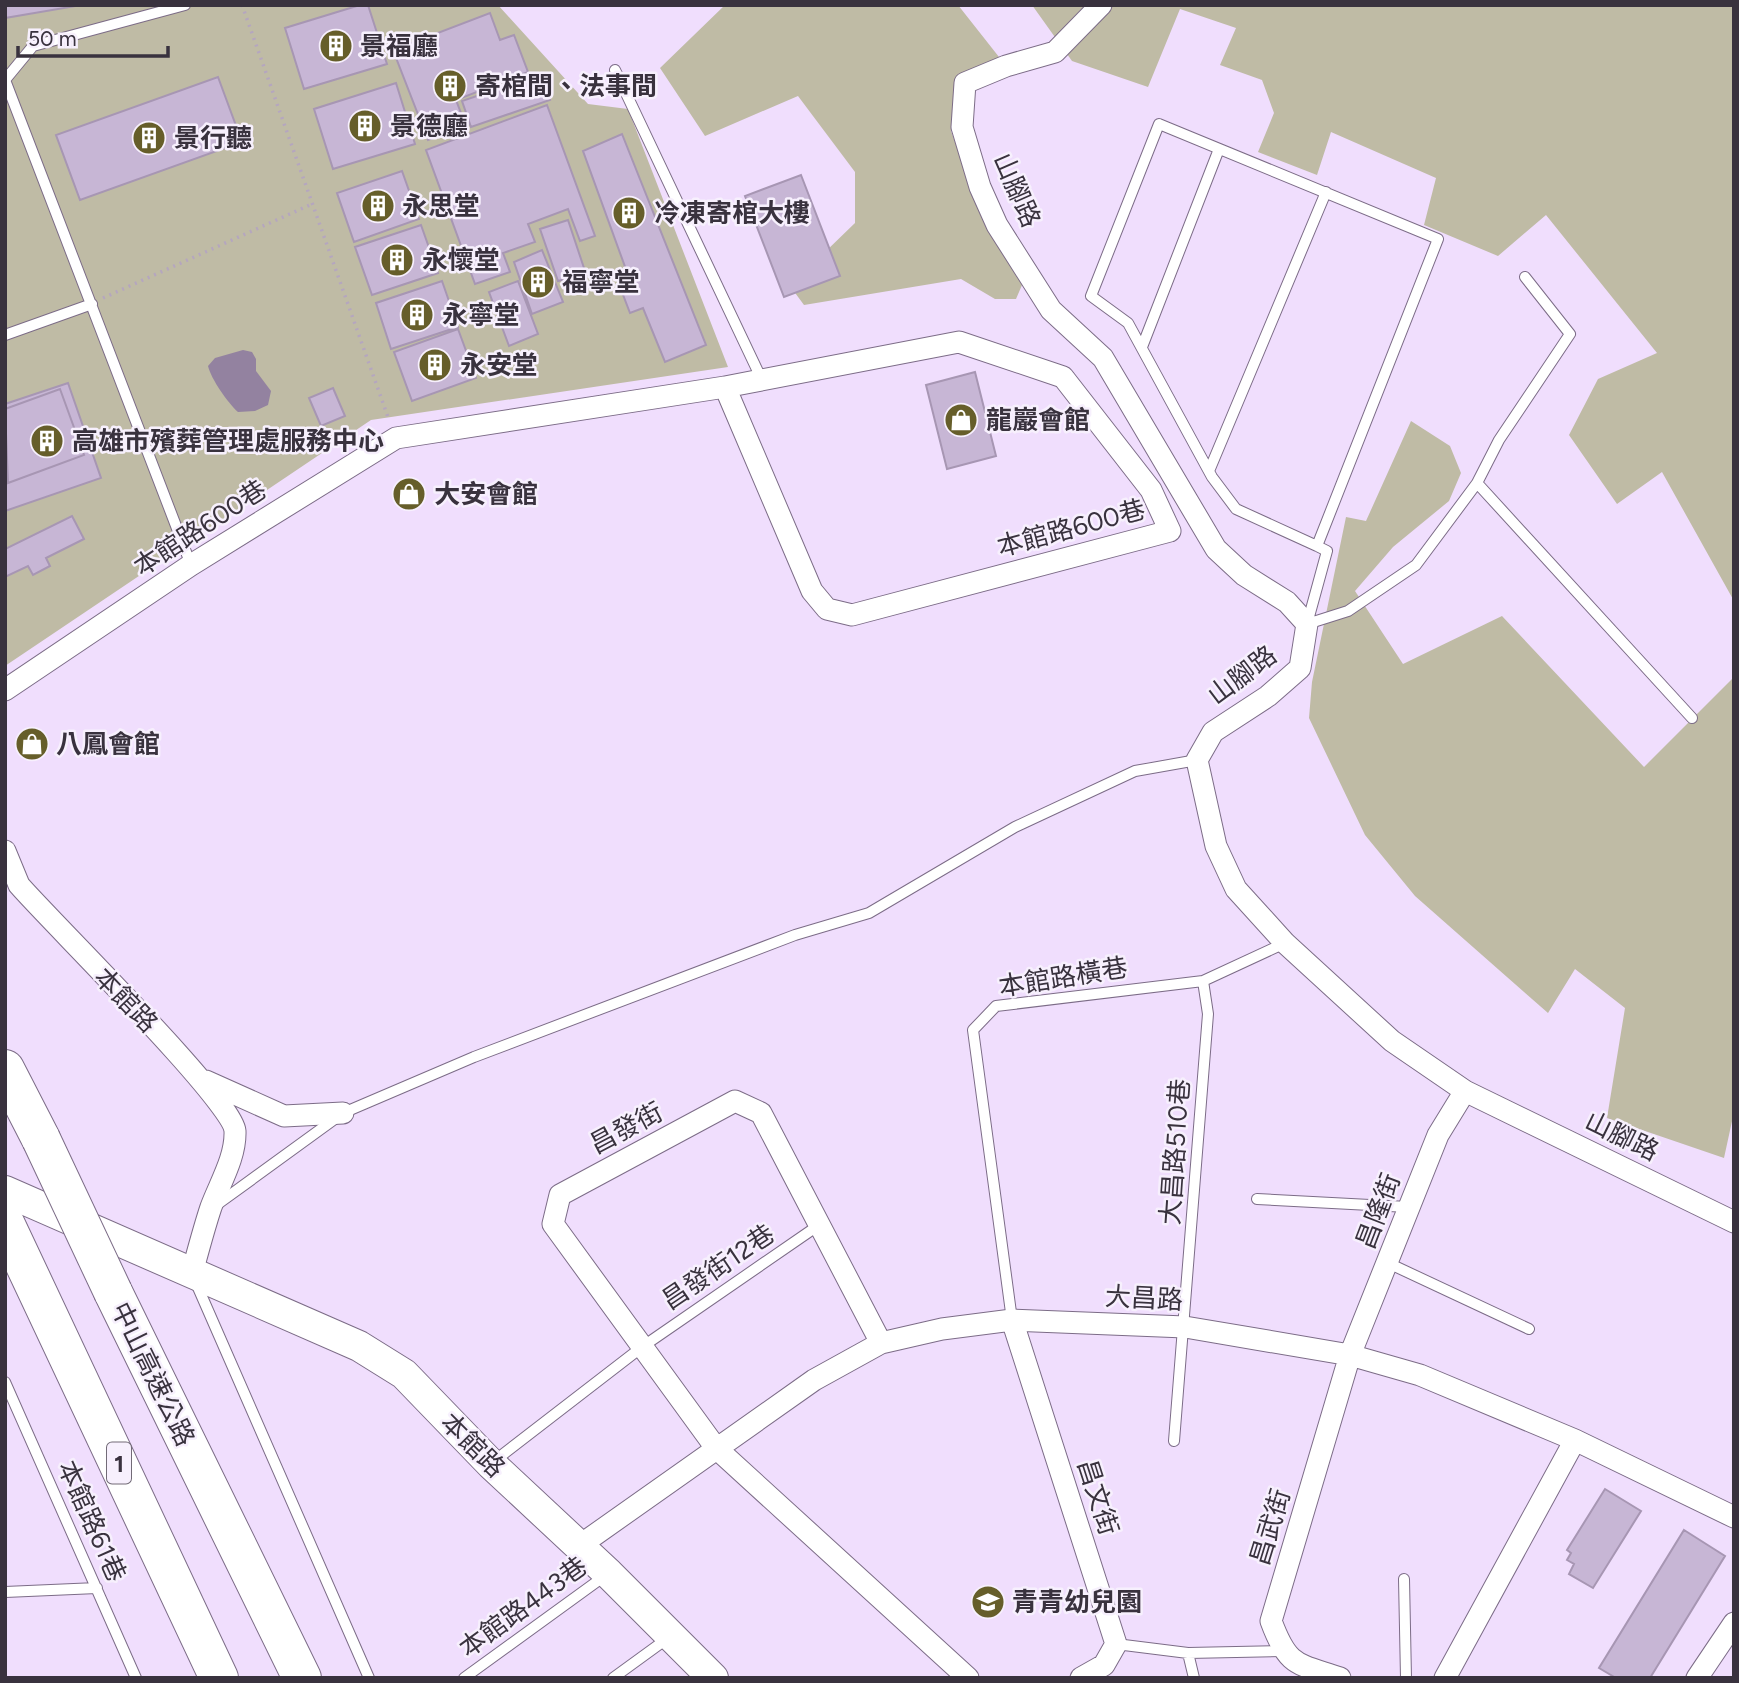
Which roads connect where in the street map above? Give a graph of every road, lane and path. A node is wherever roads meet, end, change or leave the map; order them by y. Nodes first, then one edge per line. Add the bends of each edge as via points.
1 (185, 5) edge
2 (242, 5) edge
3 (1101, 5) edge
4 (615, 69) dead end
5 (5, 80) edge
6 (1219, 149) junction
7 (1326, 192) junction
8 (312, 204) junction
9 (1525, 277) dead end
10 (92, 304) junction
11 (5, 335) edge
12 (1142, 347) junction
13 (762, 380) junction
14 (725, 387) junction
15 (396, 438) junction
16 (1209, 471) junction
17 (1477, 483) junction
18 (1317, 546) junction
19 (191, 565) junction
20 (1307, 624) junction
21 (5, 690) edge
22 (1692, 718) dead end
23 (1197, 760) junction
24 (5, 851) edge
25 (1284, 943) junction
26 (1203, 981) junction
27 (5, 1069) edge
28 (200, 1078) junction
29 (1465, 1091) junction
30 (343, 1113) junction
31 (5, 1191) edge
32 (1257, 1199) dead end
33 (1408, 1207) junction
34 (210, 1209) junction
35 (1734, 1222) edge
36 (819, 1225) junction
37 (11, 1236) edge
38 (1388, 1263) junction
39 (192, 1273) junction
40 (1012, 1320) junction
41 (1185, 1327) junction
42 (1529, 1329) dead end
43 (881, 1343) junction
44 (642, 1347) junction
45 (1350, 1355) junction
46 (5, 1382) edge
47 (1575, 1440) junction
48 (1174, 1441) dead end
49 (716, 1448) junction
50 (491, 1464) junction
51 (1734, 1517) edge
52 (579, 1545) junction
53 (609, 1574) junction
54 (1404, 1579) dead end
55 (96, 1588) junction
56 (5, 1592) edge
57 (1734, 1623) edge
58 (671, 1637) junction
59 (1116, 1644) junction
60 (1188, 1653) junction
61 (1293, 1664) edge
62 (136, 1678) edge
63 (219, 1678) edge
64 (302, 1678) edge
65 (369, 1678) edge
66 (464, 1678) edge
67 (613, 1678) edge
68 (713, 1678) edge
69 (968, 1678) edge
70 (1081, 1678) edge
71 (1194, 1678) edge
72 (1340, 1678) edge
73 (1406, 1678) edge
74 (1445, 1678) edge
75 (1697, 1678) edge

1 - 5 lane via 33,46
2 - 8 path
3 - 20 street, 山腳路 via 1055,52 1006,65 965,83 962,127 980,187 997,225 1051,310 1103,358 1216,549
4 - 13 lane
5 - 10 lane
6 - 7 lane
6 - 12 lane
6 - 12 lane via 1159,124 1091,296 1128,323
7 - 16 lane
7 - 18 lane via 1438,239
8 - 10 path
8 - 15 path
9 - 17 lane via 1570,334 1499,440
10 - 11 lane
10 - 19 lane
12 - 16 lane
13 - 14 street, 本館路600巷
13 - 14 street, 本館路600巷 via 958,342 1063,377 1151,490 1170,531 852,615 827,609 812,590
14 - 15 street, 本館路600巷
15 - 19 street, 本館路600巷
16 - 18 lane via 1236,509
17 - 20 lane via 1416,565 1348,611
17 - 22 lane
18 - 20 lane via 1327,551
19 - 21 street, 本館路600巷
20 - 23 street, 山腳路 via 1300,668 1268,696 1213,732
23 - 25 street, 山腳路 via 1216,846 1236,889
23 - 30 lane via 1135,771 1015,827 869,913 794,934 474,1057
24 - 28 street, 本館路 via 19,885
25 - 26 lane, 本館路橫巷
25 - 29 street, 山腳路 via 1392,1041
26 - 40 lane, 本館路橫巷 via 996,1006 973,1030
26 - 41 lane, 大昌路510巷 via 1208,1014
27 - 64 highway, 中山高速公路, bridge
28 - 30 street via 285,1116
28 - 34 street, 本館路 via 235,1128 234,1146
29 - 33 street, 昌隆街 via 1438,1135
29 - 35 street, 山腳路
30 - 34 lane
31 - 39 street, 本館路
32 - 33 lane
33 - 38 street, 昌隆街
34 - 39 street, 本館路
36 - 43 street, 昌發街
36 - 44 lane, 昌發街12巷
36 - 44 street, 昌發街 via 761,1112 735,1101 560,1195 553,1224
37 - 63 highway, 1
38 - 42 lane
38 - 45 street, 昌隆街
39 - 50 street, 本館路 via 359,1346 404,1374
39 - 65 lane
40 - 41 street, 大昌路
40 - 43 street, 大昌路
40 - 59 street, 昌文街
41 - 45 street, 大昌路
41 - 48 lane, 大昌路510巷
43 - 49 street, 大昌路 via 814,1380
44 - 49 street, 昌發街
44 - 50 lane, 昌發街12巷
45 - 47 street, 大昌路 via 1420,1375
45 - 61 street, 昌武街 via 1271,1621
46 - 55 lane, 本館路61巷
47 - 51 street, 大昌路
47 - 74 street
49 - 52 street, 大昌路
49 - 69 street
50 - 52 street, 本館路
52 - 53 street, 本館路
53 - 58 street, 本館路
53 - 66 lane, 本館路443巷
54 - 73 lane
55 - 56 lane
55 - 62 lane, 本館路61巷
57 - 75 street
58 - 67 lane
58 - 68 street, 本館路
59 - 60 lane
59 - 70 street via 1104,1665
60 - 61 lane
60 - 71 lane
61 - 72 street

